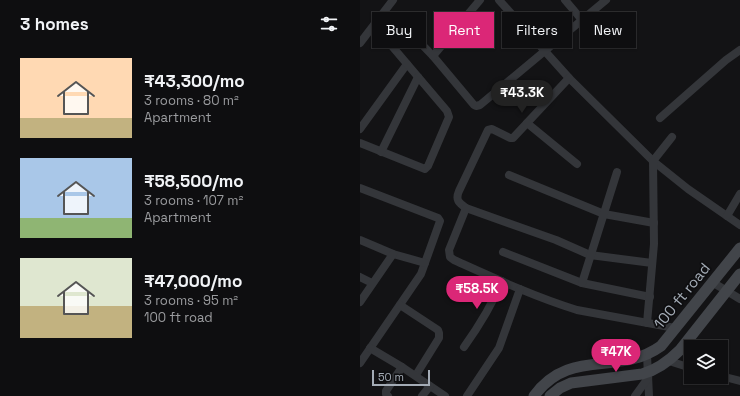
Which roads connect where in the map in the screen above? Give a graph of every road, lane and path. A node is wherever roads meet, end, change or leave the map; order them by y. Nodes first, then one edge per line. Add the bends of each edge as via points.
1 (393, 0) edge
2 (480, 0) edge
3 (499, 0) edge
4 (565, 0) edge
5 (606, 0) edge
6 (384, 12) edge
7 (592, 12) edge
8 (580, 18) edge
9 (580, 22) edge
10 (372, 28) edge
11 (360, 43) edge
12 (393, 48) edge
13 (425, 48) edge
14 (544, 50) junction
15 (740, 50) edge
16 (433, 56) junction
17 (407, 64) junction
18 (418, 77) junction
19 (569, 78) junction
20 (660, 118) dead end
21 (527, 123) junction
22 (360, 129) edge
23 (672, 137) dead end
24 (360, 143) edge
25 (381, 152) junction
26 (653, 161) junction
27 (577, 164) dead end
28 (617, 172) dead end
29 (509, 175) dead end
30 (360, 188) edge
31 (740, 194) edge
32 (466, 208) junction
33 (604, 214) junction
34 (727, 216) junction
35 (654, 223) junction
36 (740, 225) edge
37 (360, 240) edge
38 (740, 248) edge
39 (503, 252) dead end
40 (393, 254) junction
41 (590, 255) junction
42 (425, 263) junction
43 (652, 264) junction
44 (740, 274) edge
45 (360, 277) edge
46 (502, 281) junction
47 (712, 282) junction
48 (372, 283) junction
49 (582, 283) junction
50 (520, 289) junction
51 (727, 292) junction
52 (650, 297) junction
53 (740, 300) edge
54 (360, 302) edge
55 (400, 305) junction
56 (647, 323) junction
57 (675, 328) junction
58 (464, 347) dead end
59 (370, 348) junction
60 (647, 355) junction
61 (669, 361) junction
62 (360, 363) edge
63 (684, 366) edge
64 (402, 367) junction
65 (416, 375) junction
66 (648, 375) junction
67 (728, 378) edge
68 (740, 381) edge
69 (430, 386) junction
70 (388, 396) edge
71 (422, 396) edge
72 (445, 396) edge
73 (467, 396) edge
74 (534, 396) edge
75 (550, 396) edge
76 (635, 396) edge
77 (649, 396) edge

1 - 6 street
2 - 16 street
3 - 14 street
4 - 8 street
5 - 7 street
9 - 14 street
10 - 11 street
12 - 17 street
13 - 16 street
14 - 16 street via 476,106
14 - 19 street
15 - 20 street
17 - 18 street
17 - 22 street
18 - 25 street
18 - 25 street via 447,111 449,117 428,166 425,169
19 - 21 street
19 - 26 street
21 - 27 street
21 - 32 street via 511,138 492,129 488,130 457,196
23 - 26 street
24 - 25 street
26 - 34 street
26 - 35 street
28 - 33 street
29 - 33 street
30 - 42 street via 439,219
31 - 34 street
32 - 41 street
32 - 46 street via 449,250 450,257
33 - 35 street
33 - 41 street
34 - 36 street
35 - 43 street
37 - 40 street
38 - 47 main road, 100 ft road
39 - 49 street
40 - 42 street
40 - 48 street
41 - 43 street
41 - 49 street
42 - 55 street via 421,274
43 - 52 street
44 - 51 main road
45 - 48 street
46 - 50 street
46 - 58 street via 481,324
47 - 51 street
47 - 57 main road, 100 ft road
48 - 54 street
49 - 52 street
50 - 56 street via 577,310
50 - 73 street via 499,348
51 - 53 street
51 - 61 main road
52 - 56 street
55 - 59 street
55 - 65 street via 439,333 439,338
56 - 57 street
57 - 60 main road, 100 ft road via 661,346
59 - 62 street
59 - 64 street
60 - 66 street
60 - 74 main road, 100 ft road via 565,370 550,378
61 - 63 street
61 - 66 main road
64 - 65 street
64 - 70 street via 386,391
65 - 69 street
66 - 75 main road via 570,383
66 - 76 street
66 - 77 street
67 - 68 street
69 - 71 street
69 - 72 street

